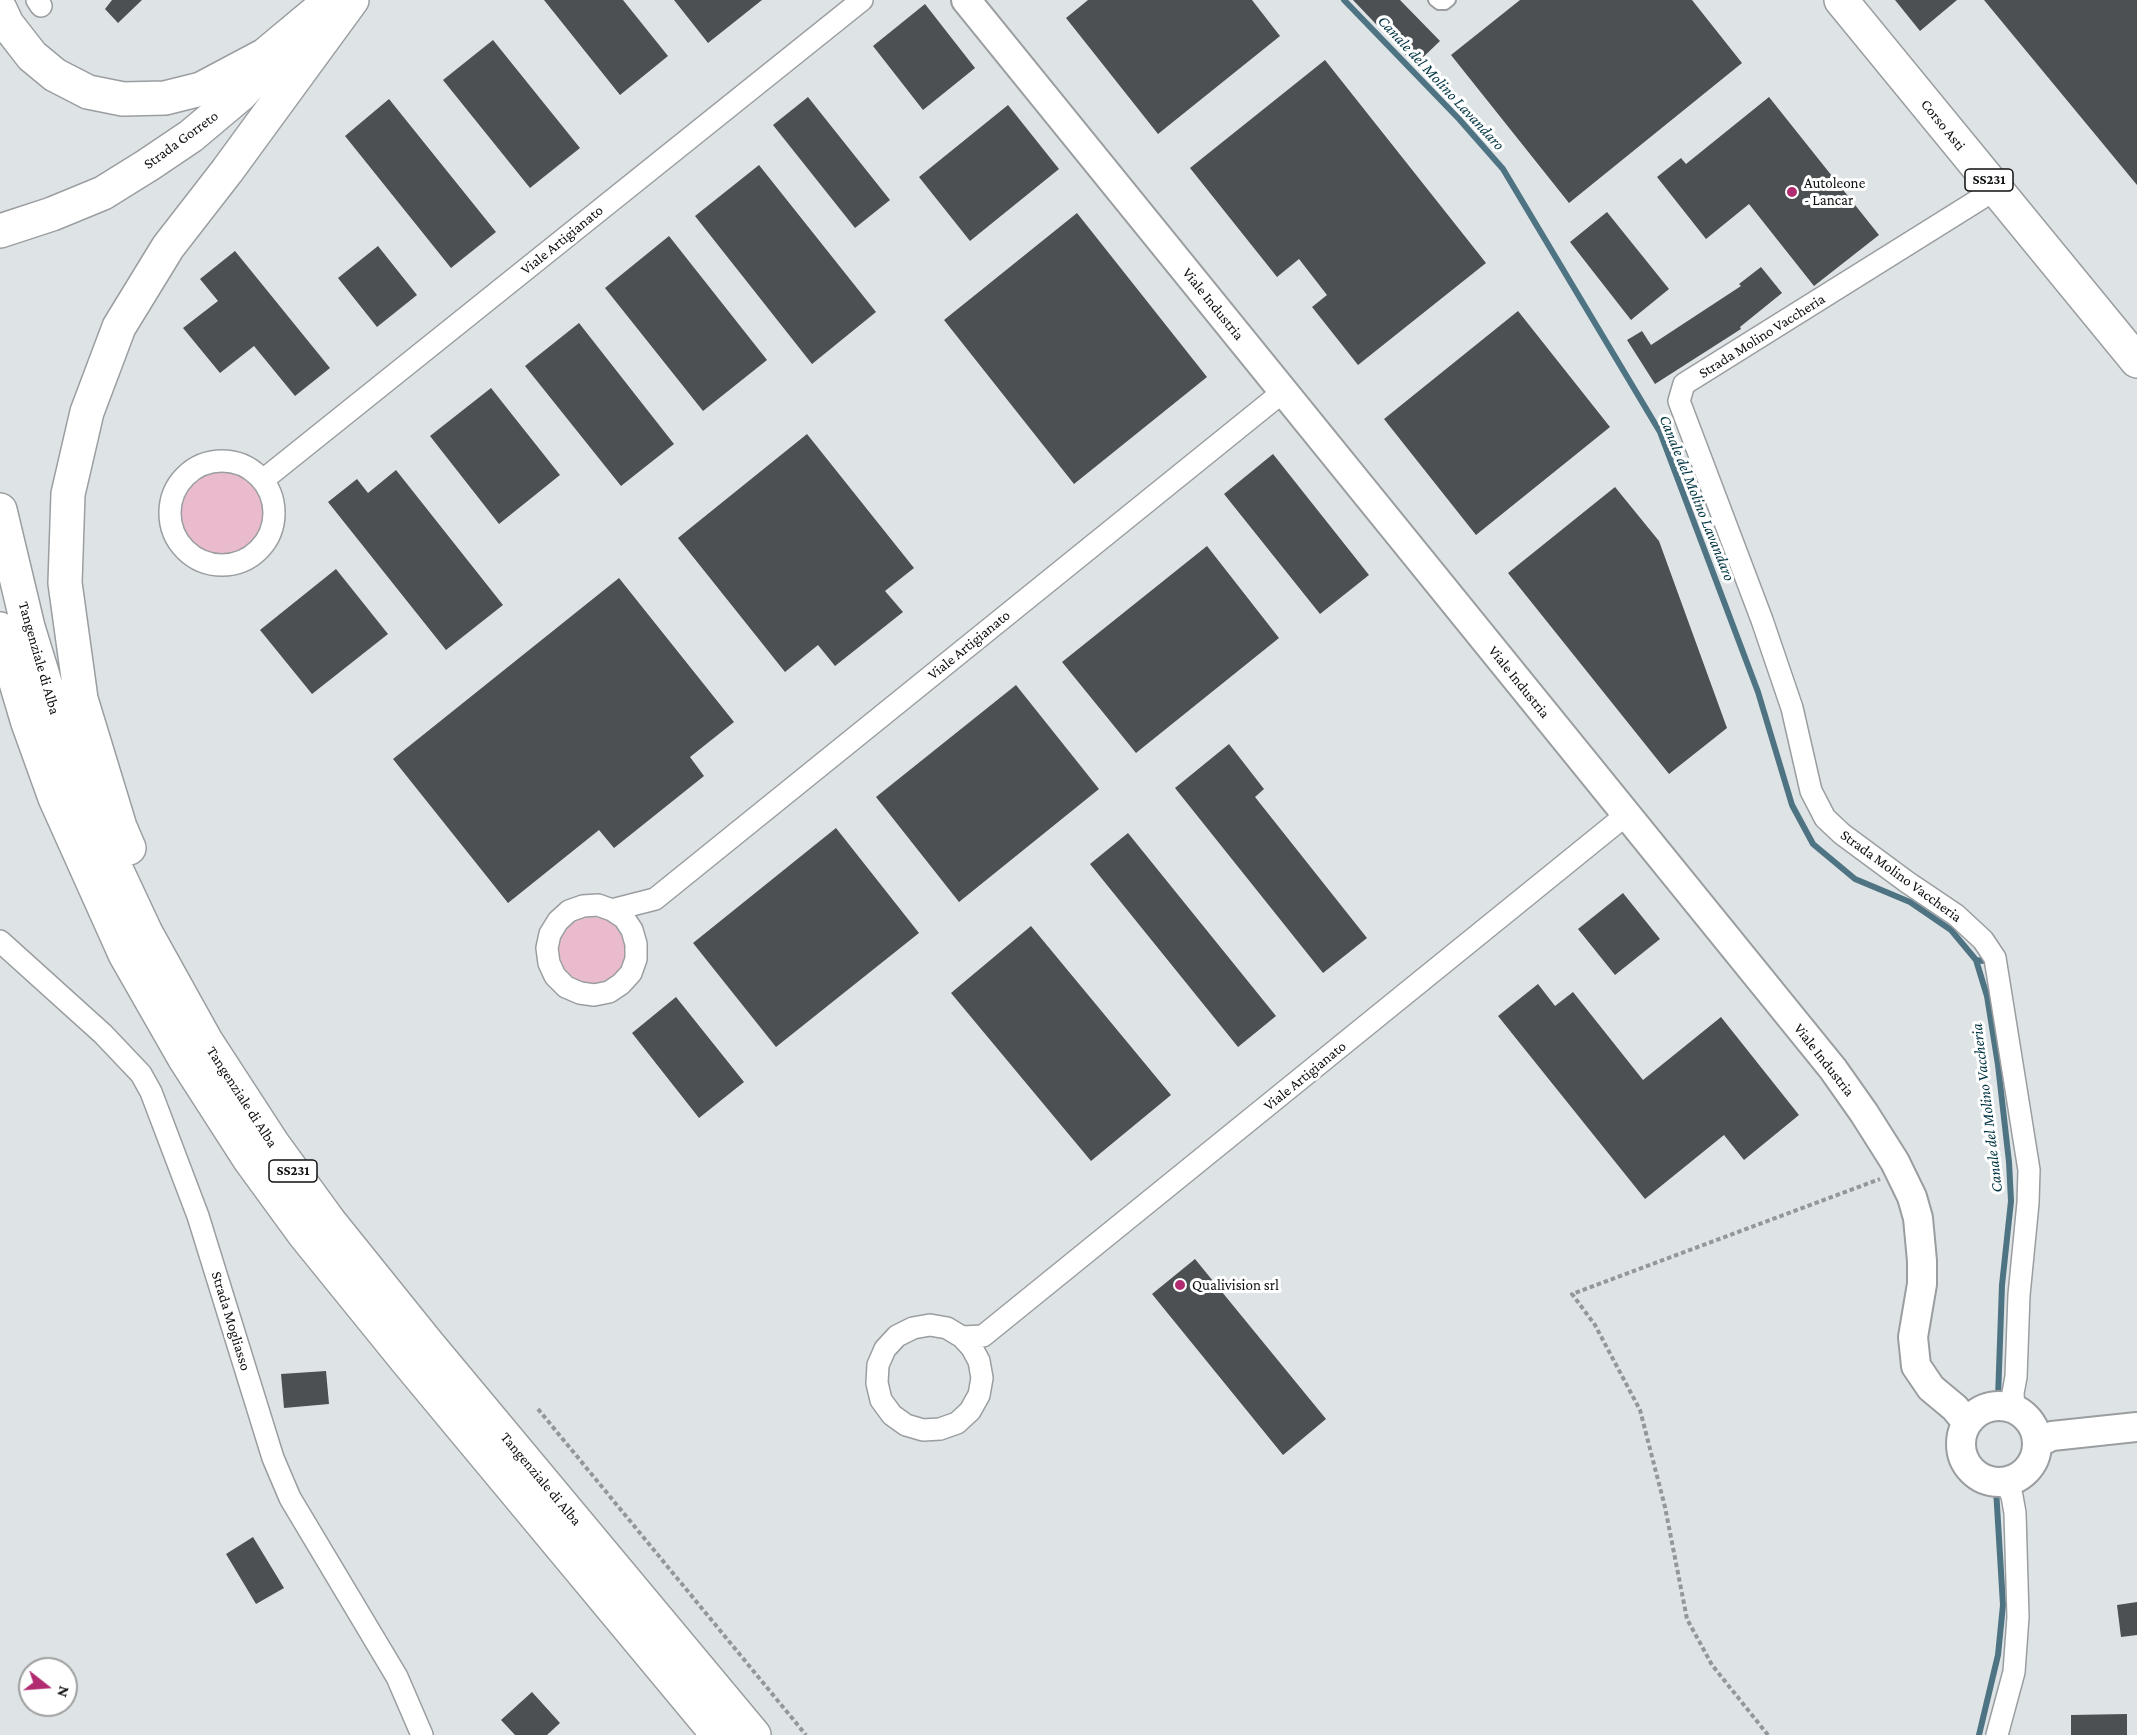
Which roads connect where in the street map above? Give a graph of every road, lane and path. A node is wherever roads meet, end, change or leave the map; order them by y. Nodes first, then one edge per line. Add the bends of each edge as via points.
1 (352, 0) edge
2 (862, 0) edge
3 (966, 0) edge
4 (1434, 0) edge
5 (1450, 0) edge
6 (1840, 0) edge
7 (323, 5) edge
8 (0, 9) edge
9 (1996, 189) junction
10 (0, 231) edge
11 (2137, 361) edge
12 (1284, 391) junction
13 (263, 480) junction
14 (0, 510) edge
15 (0, 629) edge
16 (1626, 815) junction
17 (655, 899) junction
18 (612, 910) junction
19 (0, 941) edge
20 (636, 944) junction
21 (250, 1108) junction
22 (1900, 1172) junction
23 (973, 1337) junction
24 (2011, 1402) junction
25 (538, 1408) dead end
26 (1965, 1415) junction
27 (2137, 1427) edge
28 (2041, 1437) junction
29 (2011, 1485) junction
30 (422, 1735) edge
31 (718, 1735) edge
32 (754, 1735) edge
33 (806, 1735) edge
34 (1768, 1735) edge
35 (1997, 1735) edge

1 - 21 main road via 168,248 119,327 87,412 68,494 65,583 81,699 120,827 168,938 214,1024
2 - 13 street, Viale Artigianato
3 - 12 street, Viale Industria
4 - 5 lane via 1439,4
6 - 9 main road, Corso Asti / SS231
7 - 8 main road via 265,55 201,89 165,98 123,99 88,92 55,75 32,56
7 - 10 main road, Strada Gorreto via 241,94 191,136 103,193
9 - 11 main road, Corso Asti / SS231
9 - 24 street, Strada Molino Vaccheria via 1684,384 1678,401 1766,631 1792,708 1811,791 1825,818 1879,862 1956,915 1995,957 2029,1170 2016,1377
12 - 16 street, Viale Industria
12 - 17 street, Viale Artigianato
13 - 13 street via 234,461 216,460 192,469 175,488 170,505 176,539 201,561 218,565 235,564 251,556 272,529 271,495
14 - 21 main road, Tangenziale di Alba / SS231 via 28,627 84,794 146,933 206,1041
15 - 31 main road, Tangenziale di Alba / SS231 via 54,798 125,954 185,1059 250,1160 407,1361
16 - 22 street, Viale Industria via 1833,1069
16 - 23 street, Viale Artigianato
17 - 18 street
17 - 20 street
18 - 20 street via 624,918
18 - 20 street via 598,905 583,906 558,921 547,948 555,976 579,993 609,992 631,973
19 - 30 street, Strada Mogliasso via 103,1034 141,1074 151,1092 198,1216 273,1458 290,1498 397,1677
21 - 32 main road, Tangenziale di Alba / SS231 via 329,1221
22 - 26 street, Viale Industria via 1912,1197 1922,1240 1922,1284 1913,1337 1916,1366 1931,1389
22 - 34 path via 1572,1294 1595,1325 1641,1410 1687,1618 1712,1665
23 - 23 street via 930,1325 897,1336 878,1365 881,1400 892,1415 923,1430 957,1423 970,1411 982,1378 972,1348
24 - 26 street
24 - 28 street
25 - 33 path
26 - 29 street via 1961,1444 1967,1465 1984,1478
27 - 28 street
28 - 29 street via 2031,1463
29 - 35 street via 2018,1617 2013,1672

